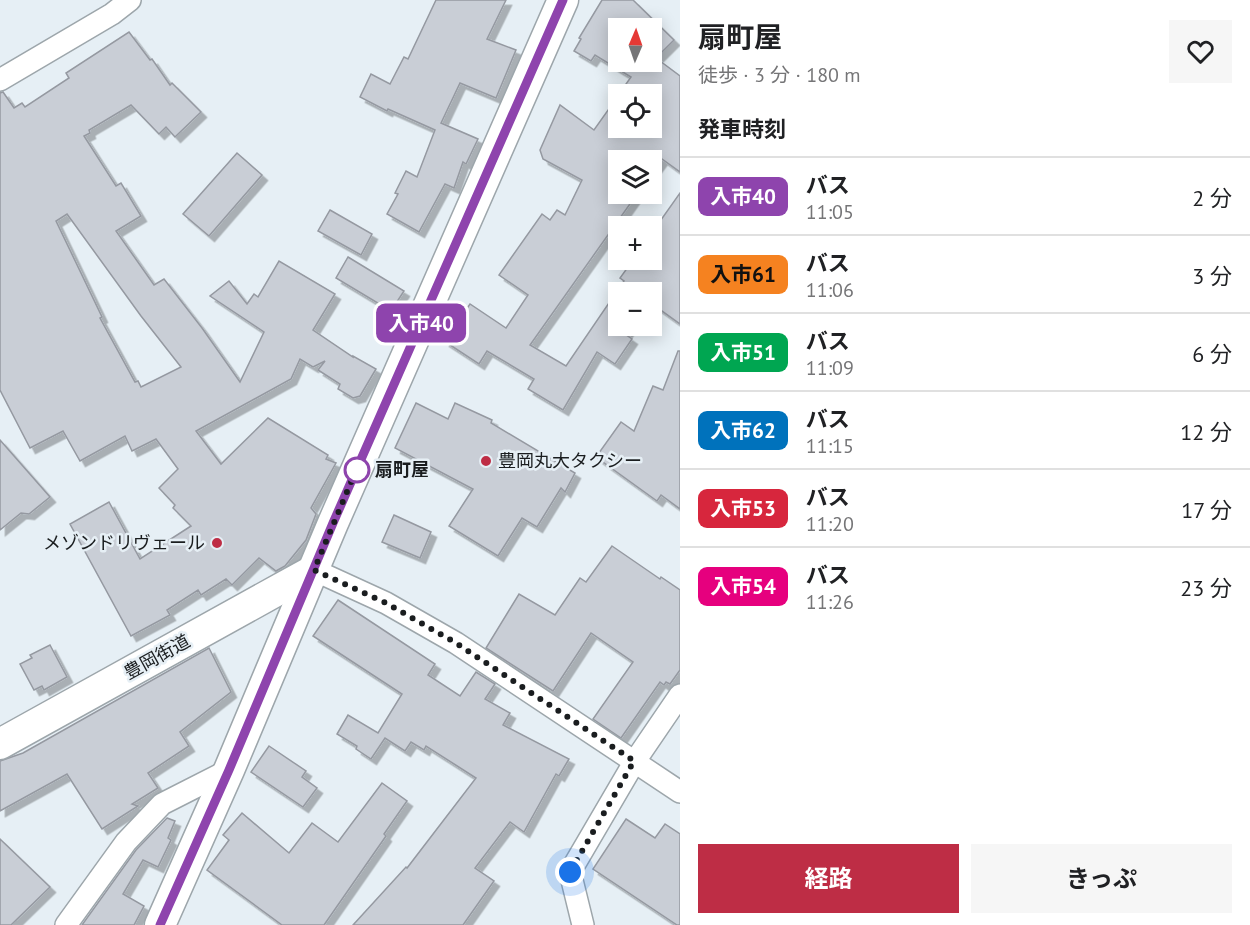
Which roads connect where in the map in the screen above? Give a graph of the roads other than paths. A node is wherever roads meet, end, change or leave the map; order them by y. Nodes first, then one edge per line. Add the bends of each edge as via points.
1 (130, 0) edge
2 (563, 0) edge
3 (0, 80) edge
4 (314, 570) junction
5 (680, 694) edge
6 (0, 744) edge
7 (634, 761) junction
8 (229, 770) junction
9 (680, 792) edge
10 (66, 925) edge
11 (160, 925) edge
12 (583, 925) edge

1 - 3 street
2 - 4 street
4 - 6 street, 豊岡街道
4 - 7 street via 386,603 456,643
4 - 8 street
5 - 7 street
7 - 9 street
7 - 12 street via 570,872
8 - 10 street via 162,804 126,842
8 - 11 street

